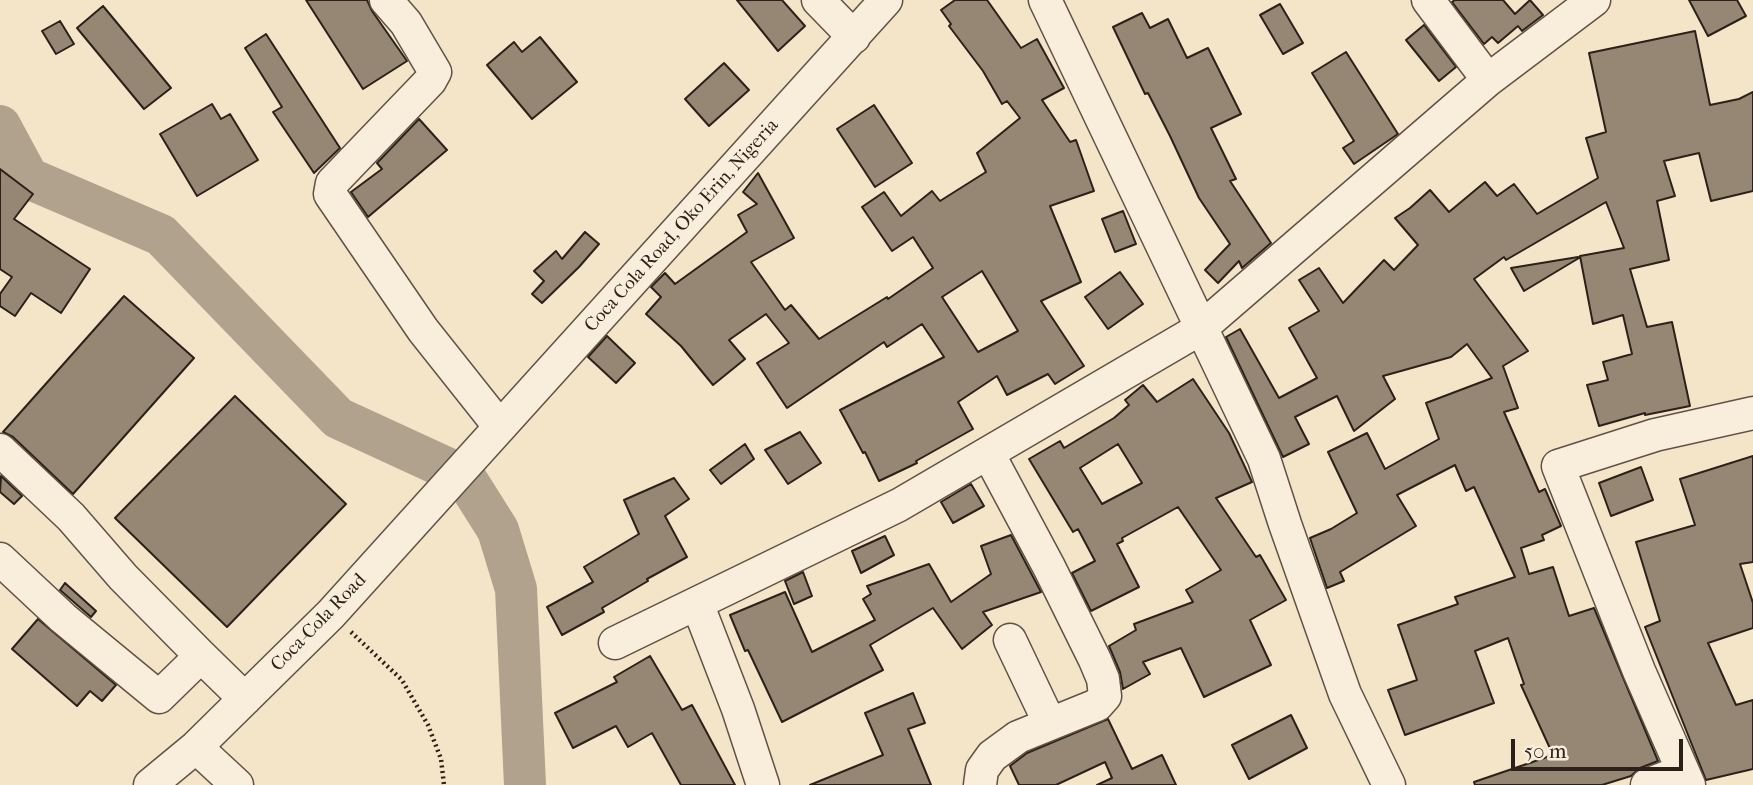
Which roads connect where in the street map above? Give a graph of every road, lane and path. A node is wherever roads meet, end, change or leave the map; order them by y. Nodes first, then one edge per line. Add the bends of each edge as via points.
1 (386, 0) edge
2 (818, 0) edge
3 (886, 0) edge
4 (1045, 0) edge
5 (1428, 0) edge
6 (1594, 0) edge
7 (854, 37) junction
8 (1488, 80) junction
9 (1200, 329) junction
10 (1753, 413) edge
11 (500, 427) junction
12 (0, 450) edge
13 (478, 451) joint
14 (988, 453) junction
15 (0, 559) edge
16 (697, 603) junction
17 (331, 614) junction
18 (1010, 640) dead end
19 (615, 643) dead end
20 (201, 656) junction
21 (245, 699) junction
22 (1050, 724) junction
23 (196, 747) junction
24 (1686, 778) edge
25 (150, 785) edge
26 (237, 785) edge
27 (444, 785) edge
28 (763, 785) edge
29 (980, 785) edge
30 (1390, 785) edge
31 (1647, 785) edge

1 - 11 street via 406,23 435,72 332,183 330,194 424,330
2 - 7 street
3 - 7 street, Coca Cola Road, Oko Erin, Nigeria
4 - 9 street
5 - 8 street
6 - 8 street
7 - 11 street, Coca Cola Road, Oko Erin, Nigeria
8 - 9 street
9 - 14 street
9 - 30 street via 1264,458 1345,694
10 - 24 street via 1655,435 1558,466
11 - 13 street, Coca Cola Road, Oko Erin, Nigeria
12 - 20 street via 71,517
13 - 17 street, Coca-Cola Road
14 - 16 street via 899,505
14 - 22 street via 1103,679 1105,696 1097,705
15 - 20 street via 159,697
16 - 19 street
16 - 28 street
17 - 21 street, Coca-Cola Road
17 - 27 path via 402,680 428,725 441,759
18 - 22 street
20 - 21 street
21 - 23 street, Coca-Cola Road
22 - 29 street via 1018,737 992,756 982,770
23 - 25 street, Coca-Cola Road
23 - 26 street
24 - 31 street

